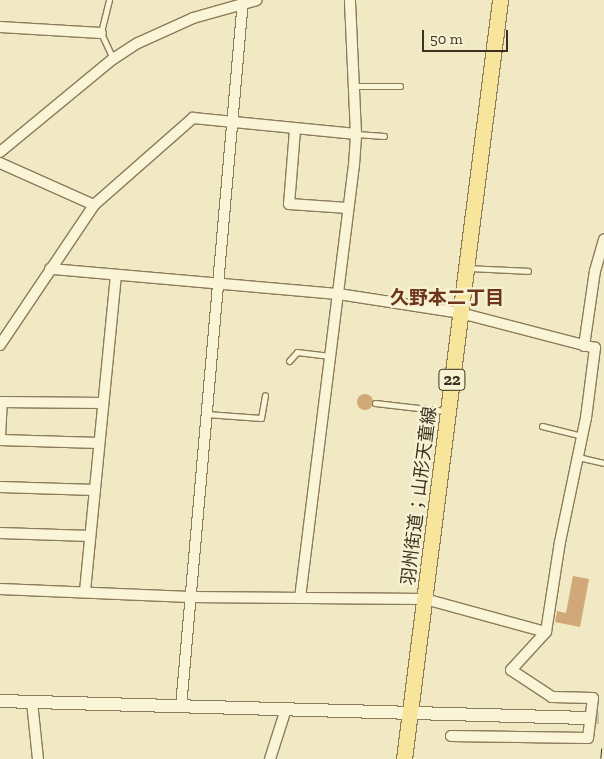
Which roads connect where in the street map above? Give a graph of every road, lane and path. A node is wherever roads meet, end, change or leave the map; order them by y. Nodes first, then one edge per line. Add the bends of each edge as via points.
1 (109, 0) edge
2 (257, 0) edge
3 (350, 0) edge
4 (500, 0) edge
5 (243, 2) edge
6 (0, 26) edge
7 (101, 34) junction
8 (113, 59) junction
9 (354, 86) junction
10 (400, 86) dead end
11 (232, 122) junction
12 (295, 130) junction
13 (356, 134) junction
14 (384, 136) dead end
15 (0, 152) edge
16 (0, 164) edge
17 (94, 205) junction
18 (348, 208) junction
19 (604, 239) edge
20 (467, 268) junction
21 (50, 269) junction
22 (599, 271) edge
23 (528, 272) dead end
24 (116, 277) junction
25 (218, 284) junction
26 (338, 294) junction
27 (461, 313) junction
28 (0, 344) edge
29 (584, 346) junction
30 (600, 349) edge
31 (330, 356) junction
32 (289, 361) dead end
33 (265, 395) dead end
34 (1, 402) edge
35 (103, 403) junction
36 (374, 404) dead end
37 (448, 412) junction
38 (206, 414) junction
39 (542, 426) dead end
40 (582, 436) junction
41 (0, 438) edge
42 (99, 443) junction
43 (578, 457) junction
44 (604, 463) edge
45 (0, 487) edge
46 (95, 490) junction
47 (0, 532) edge
48 (90, 536) junction
49 (0, 589) edge
50 (85, 592) junction
51 (190, 597) junction
52 (300, 598) junction
53 (425, 599) junction
54 (546, 632) junction
55 (0, 701) edge
56 (32, 702) junction
57 (181, 707) junction
58 (286, 708) junction
59 (410, 713) junction
60 (587, 718) tunnel mouth
61 (451, 736) dead end
62 (38, 759) edge
63 (270, 759) edge
64 (404, 759) edge

1 - 7 lane
2 - 5 street
3 - 9 street
4 - 20 main road, 羽州街道；山形天童線 / 22
5 - 8 street via 167,28
5 - 11 street
6 - 7 street
7 - 8 lane
8 - 15 street
9 - 10 lane
9 - 13 street
11 - 12 street
11 - 17 street via 192,118
11 - 25 street
12 - 13 street
12 - 18 street via 289,204
13 - 14 lane
13 - 18 street
16 - 17 street
17 - 21 street
18 - 26 street
19 - 22 street
20 - 23 lane
20 - 27 main road, 羽州街道；山形天童線 / 22
21 - 24 street
21 - 28 street
22 - 29 street
24 - 25 street
24 - 35 street
25 - 26 street
25 - 38 street
26 - 27 street
26 - 31 street
27 - 29 street
27 - 37 main road, 羽州街道；山形天童線 / 22
29 - 30 street
30 - 40 street via 582,417
31 - 32 lane via 297,352
31 - 52 street
33 - 38 lane via 261,418
34 - 35 street
34 - 41 street
35 - 42 street
36 - 37 lane
37 - 53 main road, 羽州街道；山形天童線 / 22
38 - 51 street
39 - 40 lane
40 - 43 street
41 - 42 street
42 - 46 street
43 - 44 lane
43 - 54 street
45 - 46 street
46 - 48 street
47 - 48 street
48 - 50 street
49 - 50 street
50 - 51 street
51 - 52 street
51 - 57 street
52 - 53 street
53 - 54 street
53 - 59 main road, 羽州街道；山形天童線 / 22
54 - 61 street via 511,670 552,697 593,698 588,738
55 - 56 street
56 - 57 street
56 - 62 street
57 - 58 street
58 - 59 street
58 - 63 street
59 - 60 street
59 - 64 main road, 羽州街道；山形天童線 / 22

